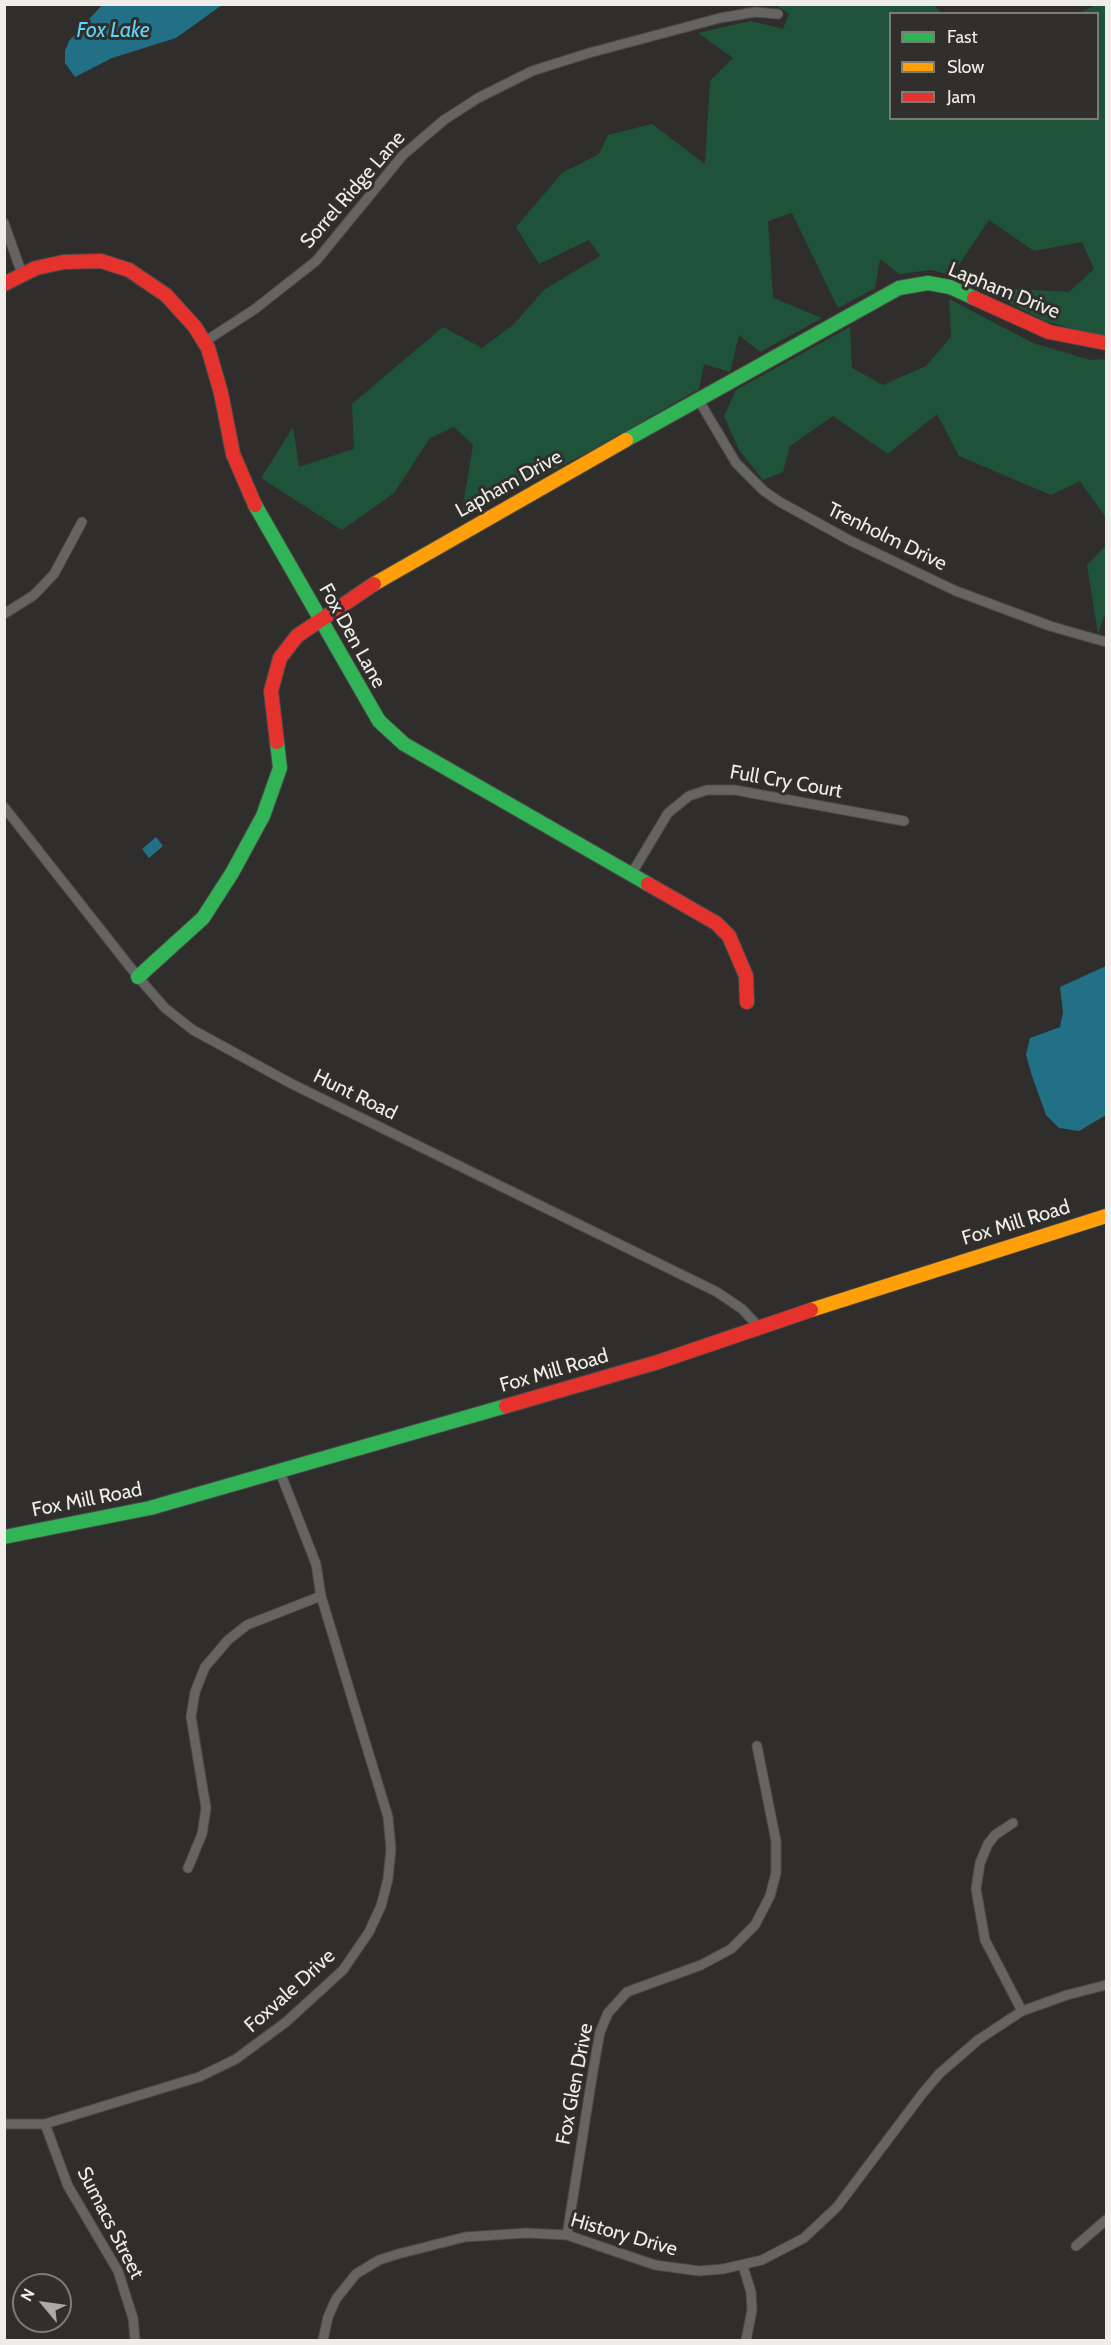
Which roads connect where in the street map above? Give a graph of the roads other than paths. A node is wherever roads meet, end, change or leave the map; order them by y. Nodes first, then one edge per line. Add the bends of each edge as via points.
1 (778, 14) dead end
2 (4, 223) edge
3 (22, 273) junction
4 (4, 284) edge
5 (204, 342) junction
6 (1107, 343) edge
7 (698, 399) junction
8 (82, 522) dead end
9 (4, 614) edge
10 (319, 619) junction
11 (1107, 642) edge
12 (4, 807) edge
13 (904, 821) dead end
14 (632, 873) junction
15 (138, 976) junction
16 (747, 1002) dead end
17 (1107, 1216) edge
18 (760, 1328) junction
19 (280, 1472) junction
20 (4, 1537) edge
21 (321, 1596) junction
22 (757, 1746) dead end
23 (1013, 1823) dead end
24 (188, 1868) dead end
25 (1107, 1985) edge
26 (1022, 2011) junction
27 (4, 2124) edge
28 (45, 2124) junction
29 (1107, 2220) edge
30 (567, 2235) junction
31 (1076, 2246) dead end
32 (743, 2266) junction
33 (135, 2340) edge
34 (323, 2340) edge
35 (746, 2340) edge

1 - 5 street, Sorrel Ridge Lane via 754,12 714,19 589,52 532,71 478,98 444,120 403,155 316,261 255,309
2 - 3 street
3 - 4 street, Fox Den Lane
3 - 5 street, Fox Den Lane via 64,262 118,265 166,295
5 - 10 street, Fox Den Lane via 214,366 239,471
6 - 7 street, Lapham Drive via 1049,332 950,286 913,285 886,294
7 - 10 street, Lapham Drive via 383,578
7 - 11 street, Trenholm Drive via 736,463 780,502 956,591 1050,626
8 - 9 street via 54,574 34,595
10 - 14 street, Fox Den Lane via 369,706 404,744
10 - 15 street, Lapham Drive via 286,649 272,679 280,768 263,816 203,918
12 - 15 street, Hunt Road
13 - 14 street, Full Cry Court via 735,790 707,790 689,796 668,813
14 - 16 street, Fox Den Lane via 723,929 741,960
15 - 18 street, Hunt Road via 174,1016 212,1043 717,1292 742,1309
17 - 18 street, Fox Mill Road via 892,1282
18 - 19 street, Fox Mill Road via 658,1362
19 - 20 street, Fox Mill Road via 150,1508
19 - 21 street, Foxvale Drive via 316,1564
21 - 24 street via 247,1625 205,1667 191,1717 206,1808 202,1834
21 - 28 street, Foxvale Drive via 388,1817 388,1879 369,1932 343,1970 286,2022 236,2059 199,2078
22 - 30 street, Fox Glen Drive via 776,1841 776,1873 770,1896 755,1925 731,1949 701,1965 627,1992 608,2013 600,2032
23 - 26 street via 988,1844 976,1888 985,1940
25 - 26 street, History Drive
26 - 32 street, History Drive via 978,2040 939,2074 854,2186 818,2226 789,2247
27 - 28 street, Foxvale Drive
28 - 33 street, Sumacs Street via 68,2186 118,2271 133,2318
29 - 31 street
30 - 32 street, History Drive via 677,2269
30 - 34 street, History Drive via 465,2237 379,2260 343,2289 328,2317
32 - 35 street via 752,2310

